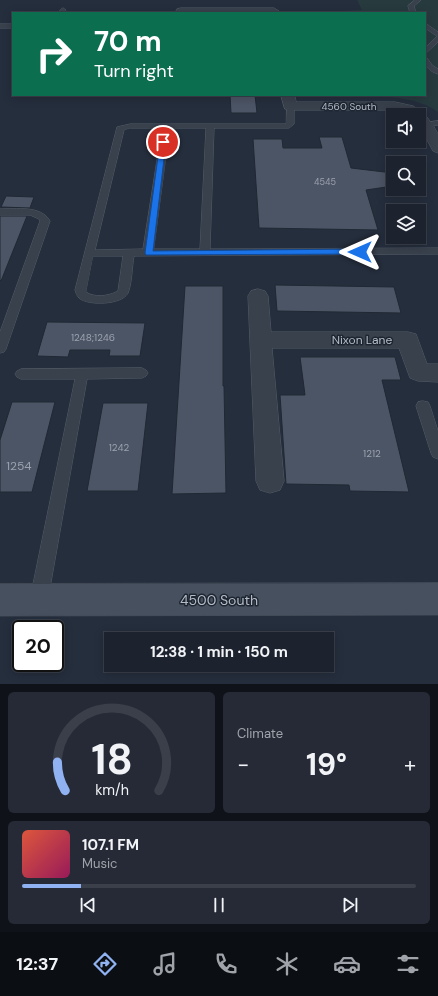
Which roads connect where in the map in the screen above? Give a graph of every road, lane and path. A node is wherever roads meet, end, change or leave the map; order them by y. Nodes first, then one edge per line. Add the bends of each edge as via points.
1 (269, 0) edge
2 (418, 0) edge
3 (181, 11) dead end
4 (274, 12) edge
5 (412, 12) edge
6 (0, 26) edge
7 (12, 26) edge
8 (426, 27) edge
9 (438, 34) edge
10 (438, 38) edge
11 (426, 51) edge
12 (426, 61) edge
13 (438, 72) edge
14 (289, 100) edge
15 (386, 108) edge
16 (166, 126) junction
17 (210, 126) junction
18 (426, 126) edge
19 (438, 148) edge
20 (0, 212) edge
21 (438, 251) edge
22 (205, 252) junction
23 (129, 253) junction
24 (148, 253) junction
25 (89, 254) junction
26 (258, 296) dead end
27 (262, 340) junction
28 (0, 349) edge
29 (142, 373) dead end
30 (438, 373) edge
31 (21, 374) dead end
32 (82, 374) junction
33 (423, 406) dead end
34 (438, 453) edge
35 (270, 481) dead end
36 (438, 599) edge
37 (0, 600) edge
38 (38, 600) junction

1 - 4 street
2 - 5 lane via 411,6
3 - 4 street
6 - 7 lane
8 - 9 lane
10 - 11 lane
12 - 13 lane
14 - 15 street, 4560 South
14 - 17 lane via 292,122 286,126
16 - 17 lane
16 - 24 lane
16 - 25 lane via 124,126 120,129
17 - 22 lane
18 - 19 street
20 - 28 lane via 31,212 43,217 45,221
21 - 22 lane
22 - 24 lane
23 - 24 lane
23 - 25 lane
23 - 25 lane via 123,292 108,299 88,298 81,293
26 - 27 street
27 - 30 street, Nixon Lane via 408,340 418,372
27 - 35 street
29 - 32 lane
31 - 32 lane
32 - 38 lane
33 - 34 lane
36 - 38 main road, 4500 South
37 - 38 main road, 4500 South

